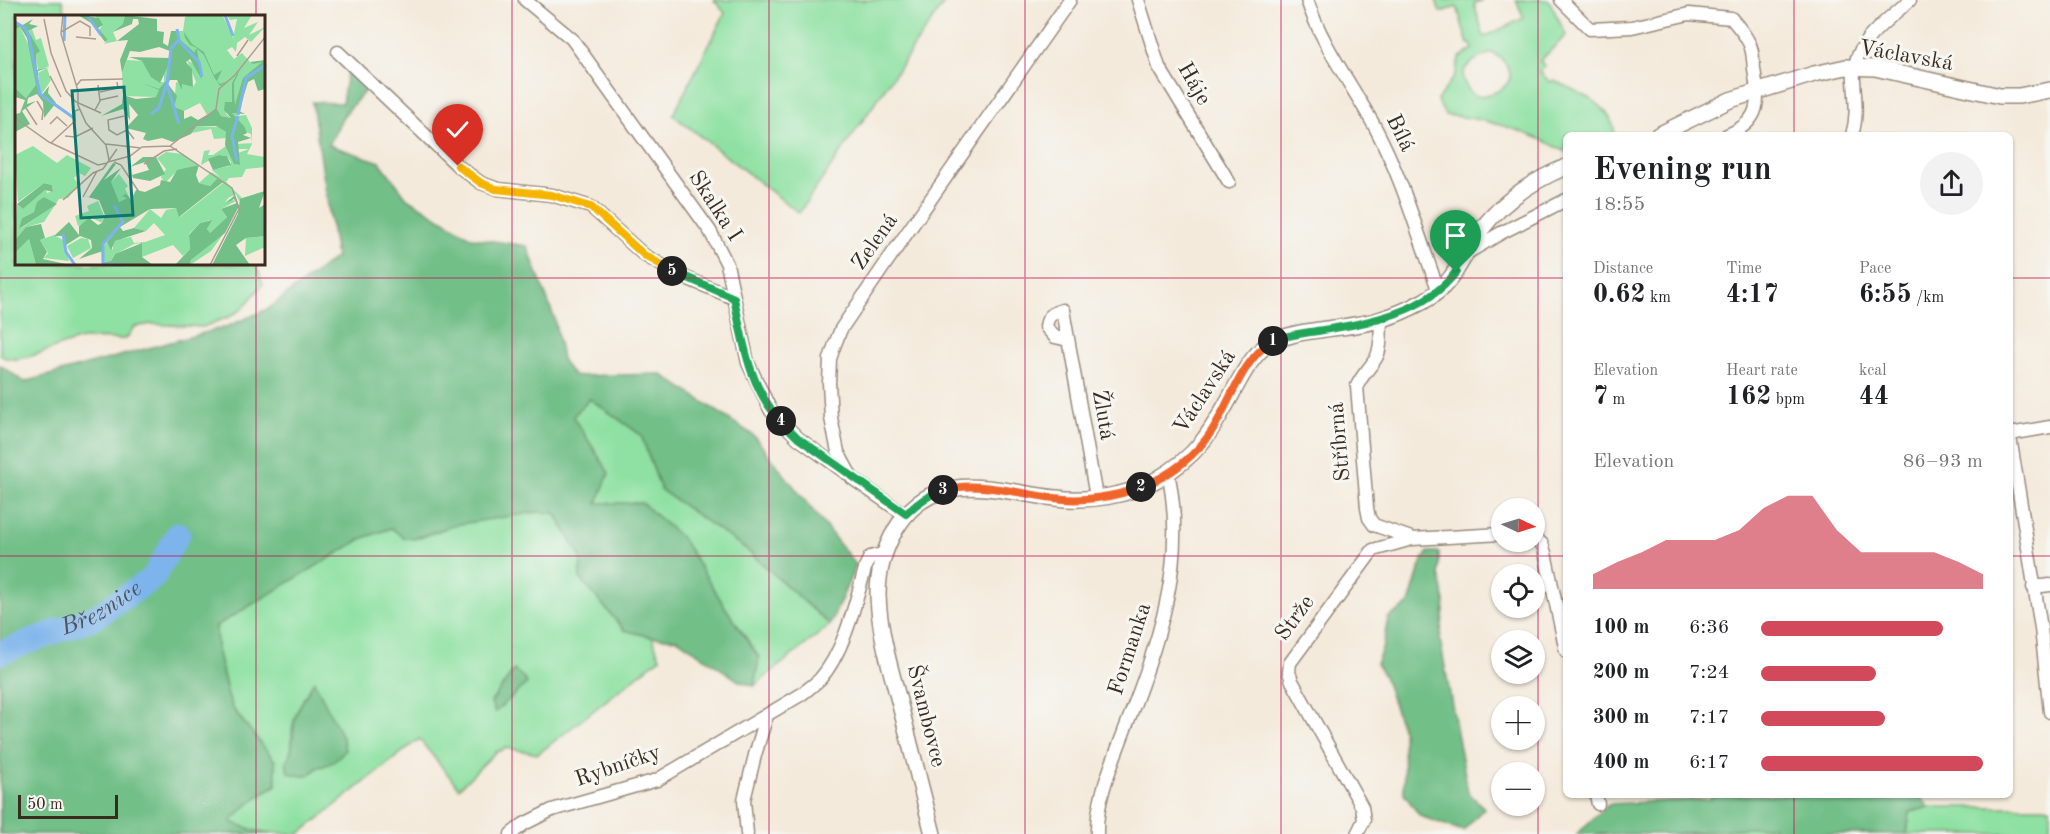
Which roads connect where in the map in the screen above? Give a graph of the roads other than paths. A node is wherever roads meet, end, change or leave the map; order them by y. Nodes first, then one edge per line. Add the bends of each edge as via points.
1 (525, 0) edge
2 (1070, 0) edge
3 (1138, 0) edge
4 (1307, 0) edge
5 (1561, 0) edge
6 (1910, 0) edge
7 (338, 52) dead end
8 (1854, 67) junction
9 (2050, 90) edge
10 (1757, 91) junction
11 (1664, 132) edge
12 (1735, 132) edge
13 (1853, 132) edge
14 (1563, 168) edge
15 (1229, 182) dead end
16 (1563, 202) edge
17 (1467, 253) junction
18 (1438, 292) junction
19 (734, 298) junction
20 (1382, 320) junction
21 (1068, 340) dead end
22 (2050, 427) edge
23 (2013, 435) edge
24 (2013, 456) edge
25 (1168, 473) junction
26 (852, 478) junction
27 (1096, 497) junction
28 (906, 514) junction
29 (1491, 535) edge
30 (1412, 539) junction
31 (1545, 552) edge
32 (886, 553) junction
33 (2050, 585) edge
34 (2033, 587) junction
35 (1563, 637) edge
36 (2050, 712) edge
37 (767, 715) junction
38 (511, 834) edge
39 (747, 834) edge
40 (933, 834) edge
41 (1097, 834) edge
42 (1357, 834) edge

1 - 19 street, Skalka I via 572,39 710,231 727,264
2 - 26 street, Zelená via 841,328 830,359 829,394 838,453
3 - 15 street, Háje via 1159,67
4 - 18 street, Bílá via 1315,22 1390,158
5 - 10 street via 1590,28 1632,27 1689,14 1731,18 1750,43
6 - 8 street via 1864,42
7 - 19 street via 458,166 481,183 498,189 552,195 591,207 644,255
8 - 9 street, Václavská via 1875,68 2000,96
8 - 10 street, Václavská
8 - 13 street via 1857,109
10 - 11 street, Václavská
10 - 12 street via 1751,120
14 - 17 street, Václavská via 1525,187 1508,201 1480,231
16 - 17 street
17 - 18 street, Václavská
18 - 20 street, Václavská
19 - 26 street, Skalka I via 748,363 771,411 798,438
20 - 25 street, Václavská via 1290,335 1269,344 1248,366 1203,442
20 - 30 street, Stříbrná via 1376,357 1357,386 1367,508 1374,525
21 - 27 street, Žlutá
22 - 23 street
24 - 34 street
25 - 27 street, Václavská via 1134,489
25 - 41 street, Formanka via 1175,516 1167,603 1147,672 1111,766 1100,803
26 - 28 street, Zelená
27 - 28 street, Václavská via 1056,498 989,488 955,488 926,498
28 - 32 street, Švambovce
29 - 30 street, Strže
30 - 42 street, Strže via 1372,550 1290,663 1292,681 1362,807 1364,820
31 - 35 street
32 - 37 street, Rybníčky via 870,557 843,638 820,678
32 - 40 street, Švambovce via 879,580 879,608
33 - 34 street
34 - 36 street
37 - 38 street, Rybníčky via 657,780 552,810
37 - 39 street via 744,800

